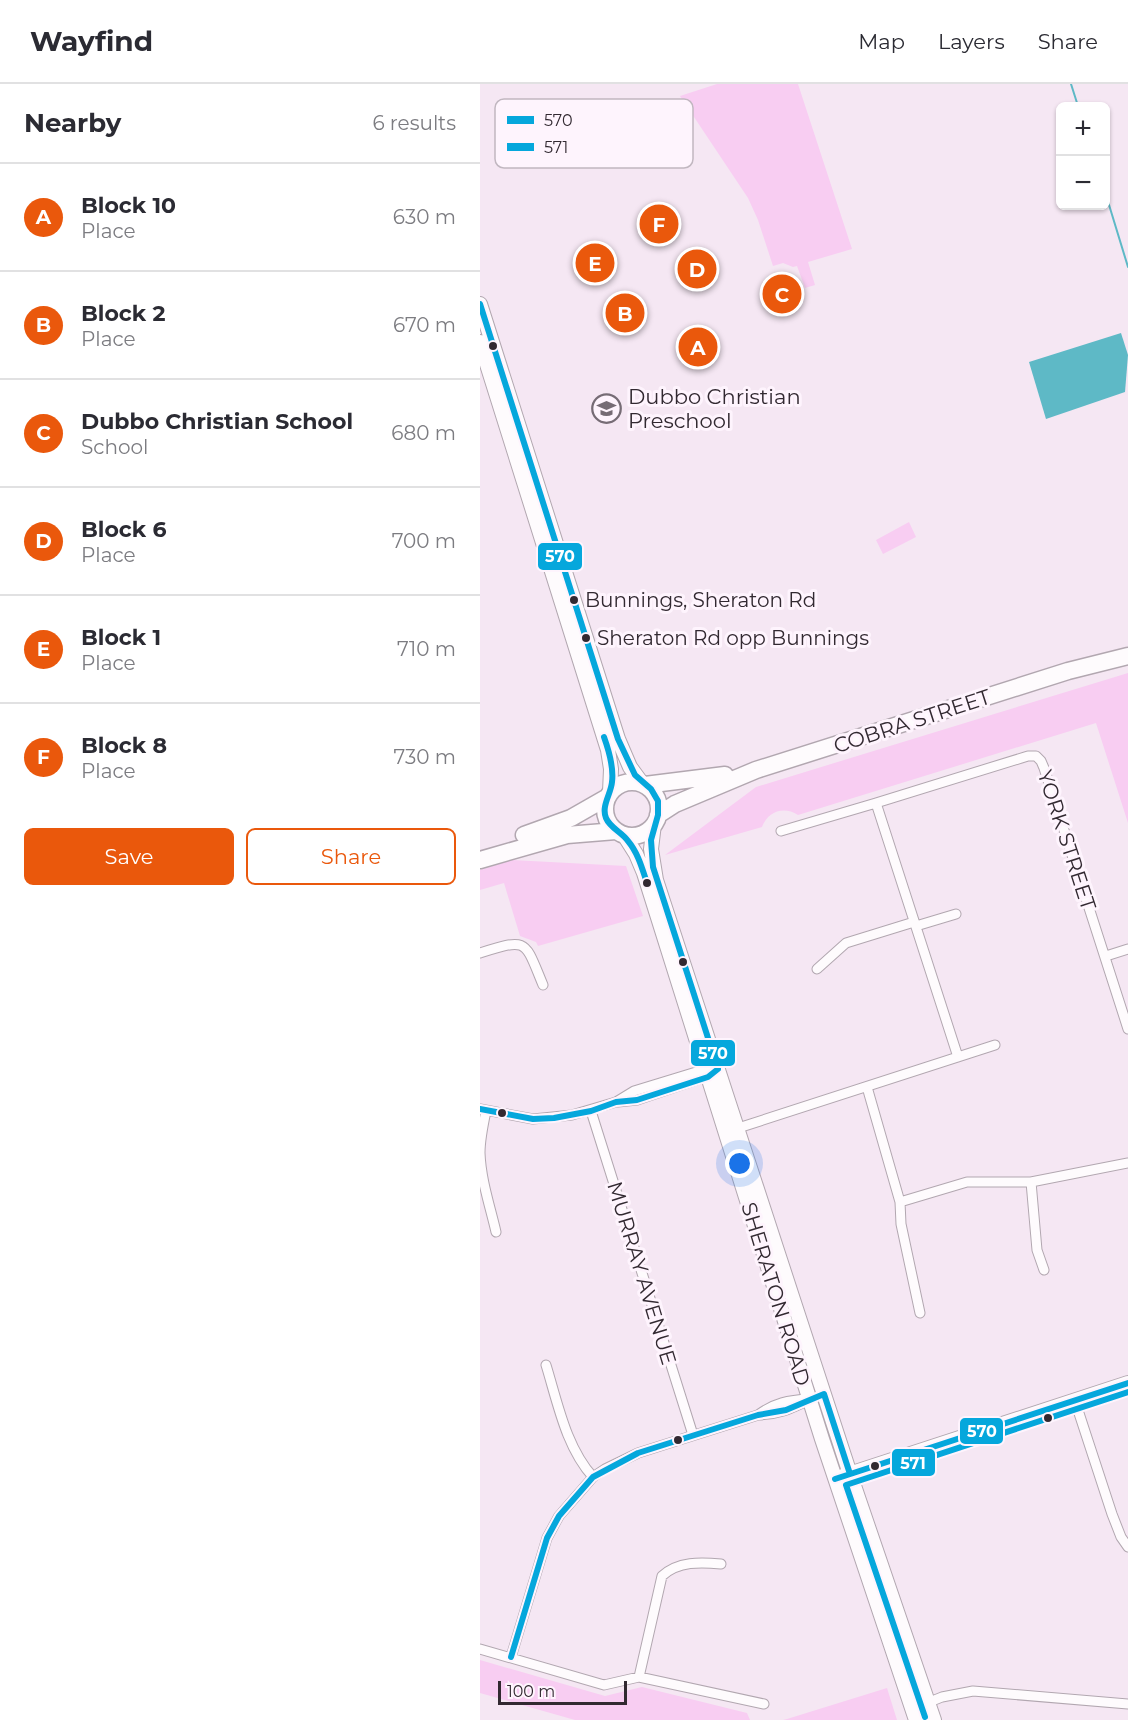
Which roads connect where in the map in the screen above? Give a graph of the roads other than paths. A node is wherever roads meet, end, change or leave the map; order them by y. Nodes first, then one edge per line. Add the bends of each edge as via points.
1 (480, 304) edge
2 (480, 342) edge
3 (1128, 648) edge
4 (585, 654) junction
5 (1128, 656) edge
6 (1068, 671) junction
7 (756, 770) junction
8 (643, 783) junction
9 (608, 795) junction
10 (876, 803) junction
11 (656, 820) junction
12 (781, 831) dead end
13 (620, 833) junction
14 (480, 848) edge
15 (480, 860) edge
16 (956, 914) dead end
17 (915, 924) junction
18 (1128, 949) edge
19 (480, 953) edge
20 (1106, 956) junction
21 (817, 969) dead end
22 (543, 985) dead end
23 (1128, 1029) edge
24 (995, 1045) dead end
25 (958, 1057) junction
26 (711, 1072) junction
27 (867, 1087) junction
28 (483, 1110) edge
29 (591, 1111) junction
30 (732, 1130) junction
31 (1128, 1163) edge
32 (1031, 1182) junction
33 (900, 1202) junction
34 (496, 1232) dead end
35 (1044, 1270) dead end
36 (921, 1313) dead end
37 (546, 1365) dead end
38 (1128, 1383) edge
39 (824, 1394) junction
40 (809, 1399) junction
41 (1075, 1401) junction
42 (693, 1435) junction
43 (850, 1474) junction
44 (593, 1477) junction
45 (835, 1479) junction
46 (1128, 1547) edge
47 (721, 1564) dead end
48 (480, 1649) edge
49 (512, 1657) junction
50 (639, 1677) junction
51 (927, 1703) junction
52 (764, 1704) dead end
53 (1128, 1704) edge
54 (914, 1714) edge
55 (934, 1720) edge

1 - 4 street
2 - 4 street
3 - 6 highway, COBRA STREET
4 - 8 street via 621,748
4 - 9 street via 608,750
5 - 6 highway, COBRA STREET
6 - 7 highway, COBRA STREET
7 - 8 highway, COBRA STREET via 697,780
7 - 11 highway, COBRA STREET via 675,804
8 - 9 highway via 625,782
8 - 11 highway via 658,801
9 - 13 highway via 604,804 606,817
9 - 14 highway via 558,824
10 - 12 street
10 - 17 street
10 - 20 street, YORK STREET via 1036,756 1044,768
11 - 13 highway via 641,834
11 - 26 street, SHERATON ROAD via 651,849 657,880
13 - 15 highway via 567,835
13 - 26 street, SHERATON ROAD via 644,873
16 - 17 street
17 - 21 street via 846,943
17 - 25 street
18 - 20 street
19 - 22 street via 515,943 524,946
20 - 23 street, YORK STREET
24 - 25 street
25 - 27 street
26 - 29 street via 637,1100
26 - 30 street, SHERATON ROAD
27 - 30 street
27 - 33 street
28 - 29 street via 533,1119
28 - 34 street via 480,1153
29 - 42 street, MURRAY AVENUE
30 - 39 street, SHERATON ROAD
30 - 40 street, SHERATON ROAD
31 - 32 street
32 - 33 street via 967,1182
32 - 35 street via 1037,1250
33 - 36 street via 901,1224
37 - 44 street via 572,1446
38 - 41 street
39 - 40 street
39 - 43 street, SHERATON ROAD
40 - 42 street via 771,1406 758,1415
40 - 45 street, SHERATON ROAD
41 - 43 street
41 - 46 street via 1112,1514
42 - 44 street via 638,1453
43 - 45 street
43 - 51 street, SHERATON ROAD
44 - 49 street via 559,1516 547,1538
45 - 54 street, SHERATON ROAD
47 - 50 street via 689,1564 663,1576
48 - 49 street
49 - 50 street via 604,1684
50 - 52 street
51 - 53 street via 973,1691
51 - 54 street
51 - 55 street, SHERATON ROAD

